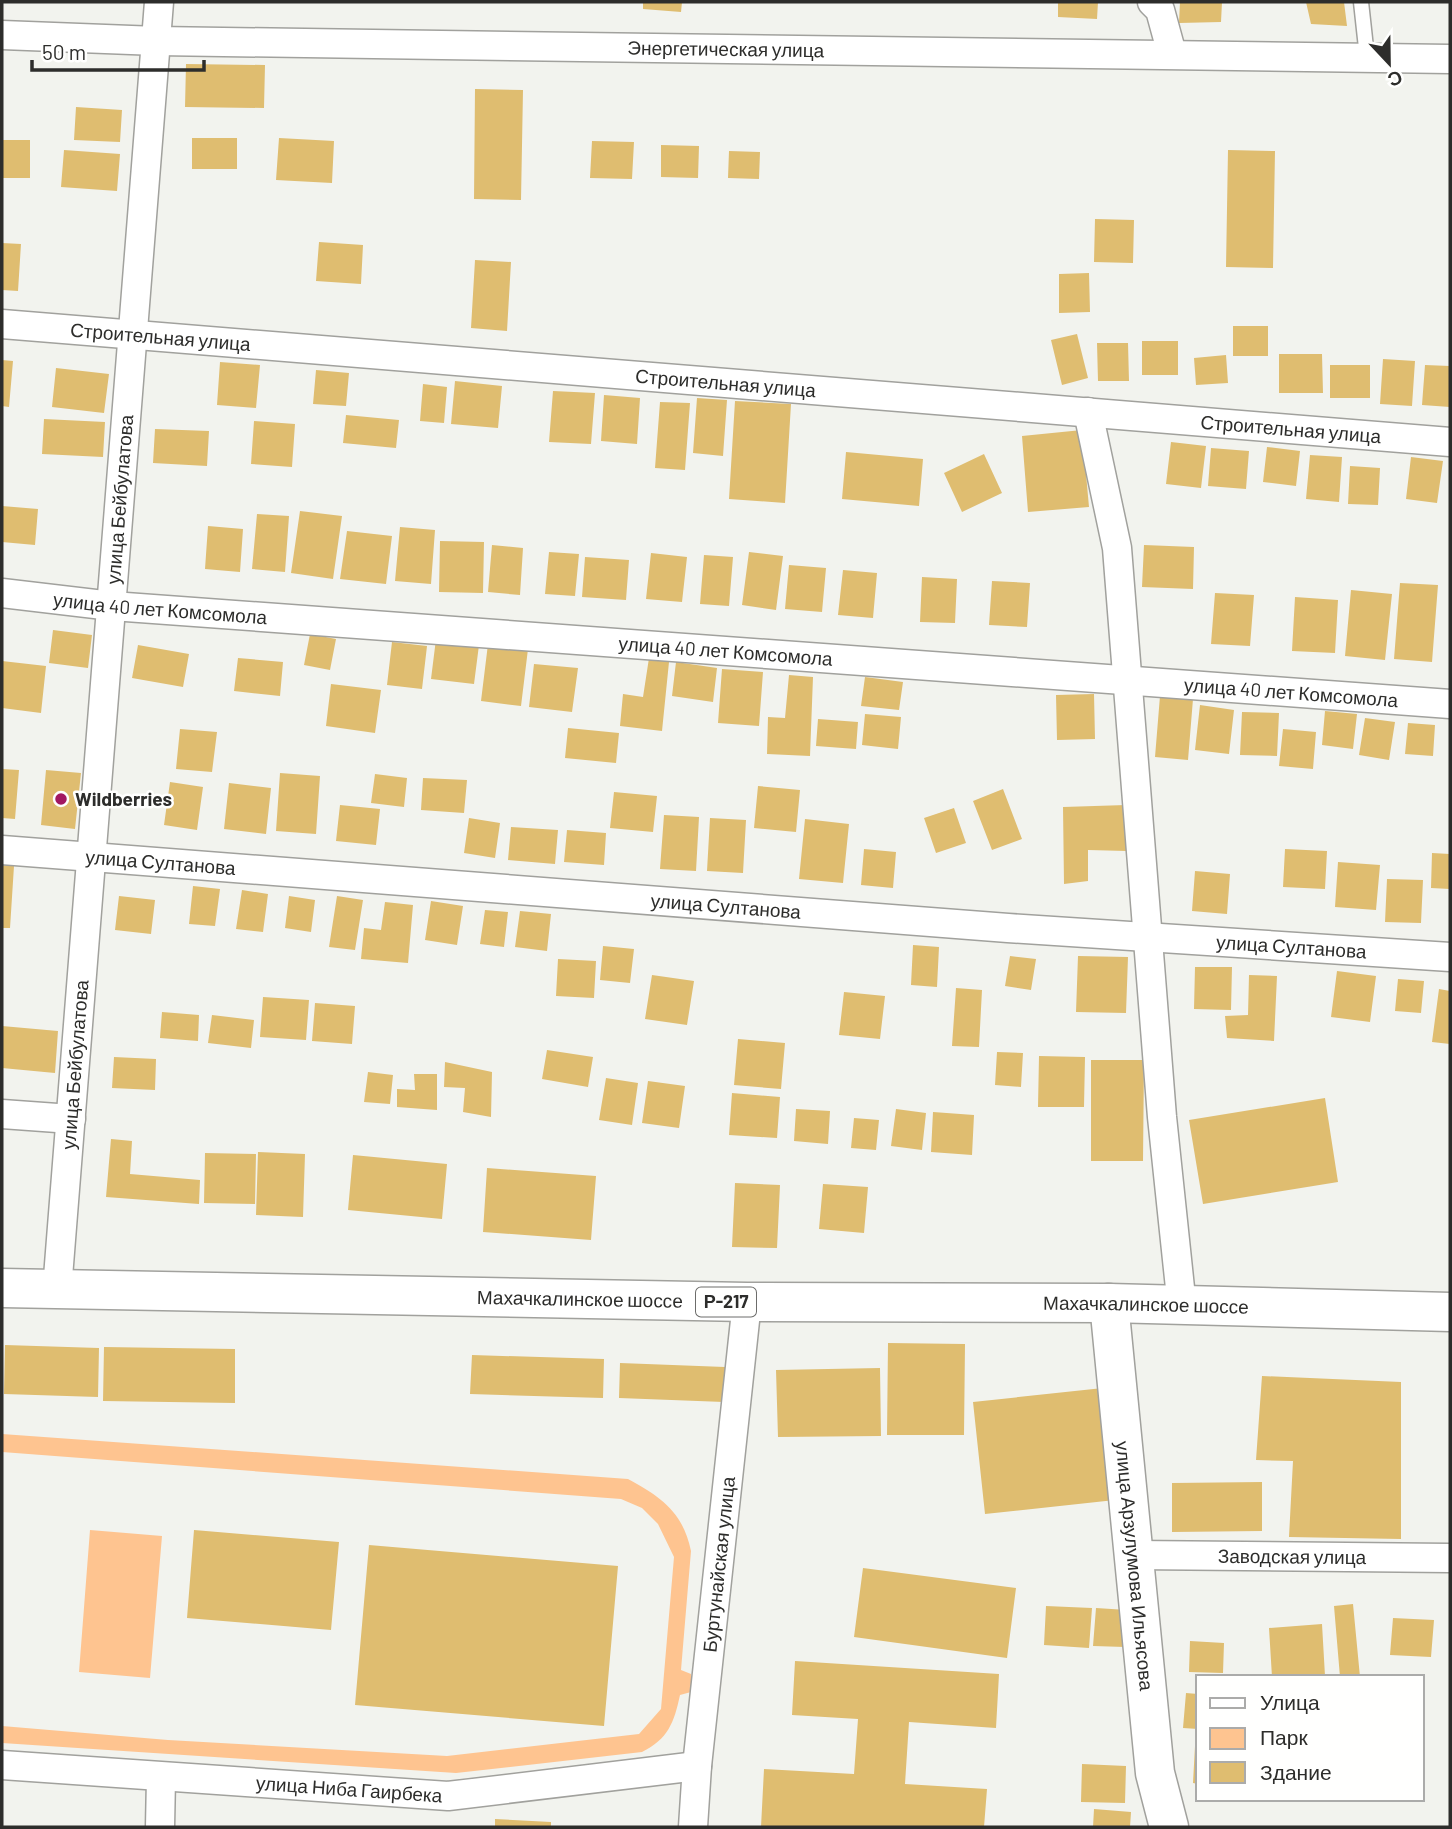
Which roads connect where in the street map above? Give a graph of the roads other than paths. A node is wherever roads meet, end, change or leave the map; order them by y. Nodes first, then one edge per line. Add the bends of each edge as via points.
1 (159, 2) edge
2 (1152, 2) edge
3 (1361, 2) edge
4 (2, 35) edge
5 (157, 41) junction
6 (1172, 54) junction
7 (1367, 57) junction
8 (1450, 59) edge
9 (2, 324) edge
10 (134, 334) junction
11 (1088, 412) junction
12 (1450, 442) edge
13 (2, 593) edge
14 (112, 606) junction
15 (1129, 683) junction
16 (1450, 704) edge
17 (2, 850) edge
18 (92, 857) junction
19 (1147, 937) junction
20 (1450, 957) edge
21 (2, 1114) edge
22 (71, 1119) junction
23 (2, 1288) edge
24 (57, 1290) junction
25 (747, 1302) junction
26 (1109, 1303) junction
27 (1182, 1307) junction
28 (1450, 1312) edge
29 (1134, 1555) junction
30 (1450, 1558) edge
31 (2, 1765) edge
32 (697, 1766) junction
33 (161, 1778) junction
34 (160, 1827) edge
35 (693, 1827) edge
36 (1170, 1827) edge

1 - 5 street, улица Бейбулатова
2 - 6 street via 1160,10
3 - 7 lane
4 - 5 street, Энергетическая улица
5 - 6 street, Энергетическая улица
5 - 10 street, улица Бейбулатова
6 - 7 street, Энергетическая улица
7 - 8 street, Энергетическая улица
9 - 10 street, Строительная улица
10 - 11 street, Строительная улица
10 - 14 street, улица Бейбулатова
11 - 12 street, Строительная улица
11 - 15 street via 1117,548
13 - 14 street, улица 40 лет Комсомола
14 - 15 street, улица 40 лет Комсомола
14 - 18 street, улица Бейбулатова
15 - 16 street, улица 40 лет Комсомола
15 - 19 street
17 - 18 street, улица Султанова
18 - 19 street, улица Султанова
18 - 22 street, улица Бейбулатова
19 - 20 street, улица Султанова
19 - 27 street
21 - 22 street
22 - 24 street, улица Бейбулатова
23 - 24 main road, Махачкалинское шоссе / Р-217
24 - 25 main road, Махачкалинское шоссе / Р-217
25 - 26 main road, Махачкалинское шоссе / Р-217
25 - 32 street, Буртунайская улица
26 - 27 main road, Махачкалинское шоссе / Р-217
26 - 29 main road, улица Арзулумова Ильясова
27 - 28 main road, Махачкалинское шоссе / Р-217
29 - 30 street, Заводская улица
29 - 36 main road, улица Арзулумова Ильясова via 1155,1773
31 - 33 street, улица Ниба Гаирбека
32 - 33 street, улица Ниба Гаирбека via 448,1796
32 - 35 street, Буртунайская улица
33 - 34 street

